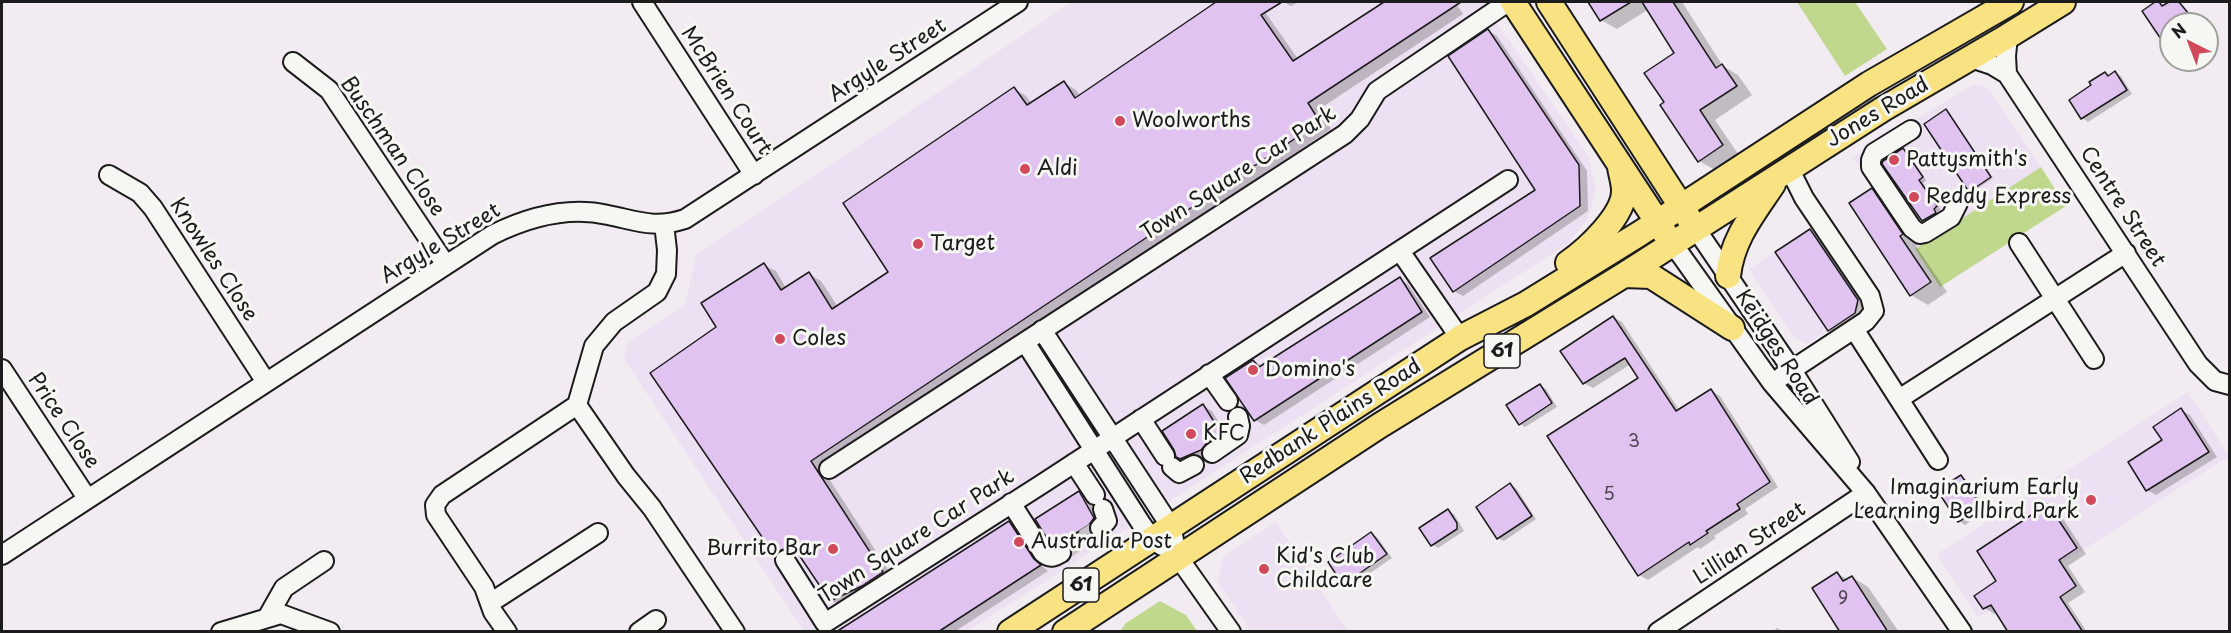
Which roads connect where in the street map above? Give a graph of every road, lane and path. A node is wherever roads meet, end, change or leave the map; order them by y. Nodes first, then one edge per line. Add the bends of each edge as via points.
1 (642, 2) edge
2 (1018, 2) edge
3 (1508, 2) edge
4 (1513, 2) edge
5 (1549, 2) edge
6 (2011, 2) edge
7 (2062, 2) edge
8 (2008, 36) junction
9 (1971, 57) junction
10 (293, 62) dead end
11 (2007, 74) junction
12 (1911, 130) dead end
13 (1620, 165) junction
14 (1784, 173) junction
15 (109, 175) dead end
16 (754, 175) junction
17 (1508, 180) dead end
18 (1958, 203) dead end
19 (1681, 207) junction
20 (1658, 222) junction
21 (664, 224) junction
22 (1696, 229) junction
23 (2019, 243) dead end
24 (1673, 244) junction
25 (1400, 250) junction
26 (2126, 254) junction
27 (446, 265) junction
28 (1624, 276) junction
29 (1728, 276) junction
30 (2055, 299) junction
31 (1488, 325) junction
32 (1732, 328) junction
33 (1854, 329) junction
34 (1042, 330) junction
35 (1460, 338) junction
36 (1025, 342) junction
37 (2094, 359) dead end
38 (2, 369) edge
39 (1792, 370) junction
40 (1209, 374) junction
41 (266, 382) junction
42 (1772, 383) junction
43 (2229, 385) edge
44 (1899, 399) junction
45 (1227, 401) dead end
46 (576, 405) junction
47 (1238, 417) dead end
48 (1141, 420) junction
49 (1112, 439) junction
50 (1095, 450) junction
51 (1212, 453) dead end
52 (1938, 460) dead end
53 (1074, 463) junction
54 (1194, 465) dead end
55 (829, 470) dead end
56 (1866, 493) junction
57 (87, 498) junction
58 (1011, 503) junction
59 (1100, 528) dead end
60 (597, 533) dead end
61 (1161, 533) junction
62 (1061, 553) dead end
63 (2, 555) edge
64 (1179, 557) junction
65 (785, 560) dead end
66 (324, 561) dead end
67 (490, 603) junction
68 (267, 618) junction
69 (656, 620) dead end
70 (221, 632) edge
71 (330, 632) edge
72 (507, 632) edge
73 (639, 632) edge
74 (735, 632) edge
75 (1010, 632) edge
76 (1065, 632) edge
77 (1231, 632) edge
78 (1658, 632) edge
79 (1962, 632) edge

1 - 16 street, McBrien Court
2 - 16 street, Argyle Street
3 - 34 street, Town Square Car Park via 1377,91 1345,134
4 - 13 main road, 61
5 - 19 main road
6 - 19 main road, Jones Road via 1869,84
7 - 8 main road, Jones Road
8 - 9 main road, Jones Road
8 - 11 street
9 - 11 street
9 - 14 main road, Jones Road
10 - 27 street, Buschman Close via 329,90
11 - 26 street, Centre Street
12 - 18 street via 1874,153 1871,167 1920,234 1951,217
13 - 20 main road, 61
13 - 31 main road, 61 via 1625,192 1606,227 1585,252 1520,294
14 - 22 main road, Jones Road
14 - 29 main road via 1736,241
14 - 33 street via 1874,305 1872,316
15 - 41 street, Knowles Close via 140,193 153,208
16 - 21 street, Argyle Street via 685,219
17 - 25 street, Town Square Car Park
19 - 20 main road, Jones Road
19 - 22 main road, Keidges Road
20 - 24 main road, 61
20 - 31 main road, Redbank Plains Road / 61
21 - 27 street, Argyle Street via 585,212 528,219 492,235
21 - 46 street via 666,274 657,292 614,322 594,346
22 - 24 main road, Redbank Plains Road / 61
22 - 29 street, Keidges Road
23 - 30 street
24 - 28 main road, Redbank Plains Road / 61
24 - 32 street, Keidges Road
25 - 35 street
25 - 40 street, Town Square Car Park
26 - 30 street
26 - 43 street, Centre Street via 2198,364 2215,381
27 - 41 street, Argyle Street
28 - 32 main road via 1651,276
28 - 64 main road, Redbank Plains Road / 61 via 1380,426
29 - 39 street, Keidges Road
30 - 37 street
30 - 44 street
31 - 35 main road, Redbank Plains Road / 61
32 - 42 street, Keidges Road
33 - 39 street
33 - 44 street
34 - 36 street, Town Square Car Park
34 - 49 street
35 - 61 main road, Redbank Plains Road / 61
36 - 50 street
36 - 55 street, Town Square Car Park
38 - 57 street, Price Close
39 - 42 street
39 - 56 street, Keidges Road
40 - 45 street
40 - 48 street, Town Square Car Park
41 - 57 street, Argyle Street
42 - 56 street, Keidges Road
44 - 52 street
46 - 67 street via 442,495 435,505 436,515 484,587
46 - 74 street via 652,508
47 - 51 street via 1238,435
48 - 49 street, Town Square Car Park
48 - 54 street via 1179,473
49 - 50 street, Town Square Car Park
49 - 61 street
50 - 53 street, Town Square Car Park
50 - 61 street
53 - 58 street, Town Square Car Park
53 - 59 street via 1107,520
56 - 78 street, Lillian Street
56 - 79 street, Keidges Road
57 - 63 street, Argyle Street
58 - 62 street via 1047,557
58 - 65 street, Town Square Car Park via 825,623
60 - 67 street
61 - 64 street
61 - 75 main road, Redbank Plains Road / 61
64 - 76 main road, Redbank Plains Road / 61
64 - 77 street
66 - 68 street via 284,588
67 - 72 street
68 - 70 street
68 - 71 street via 281,614
69 - 73 street

